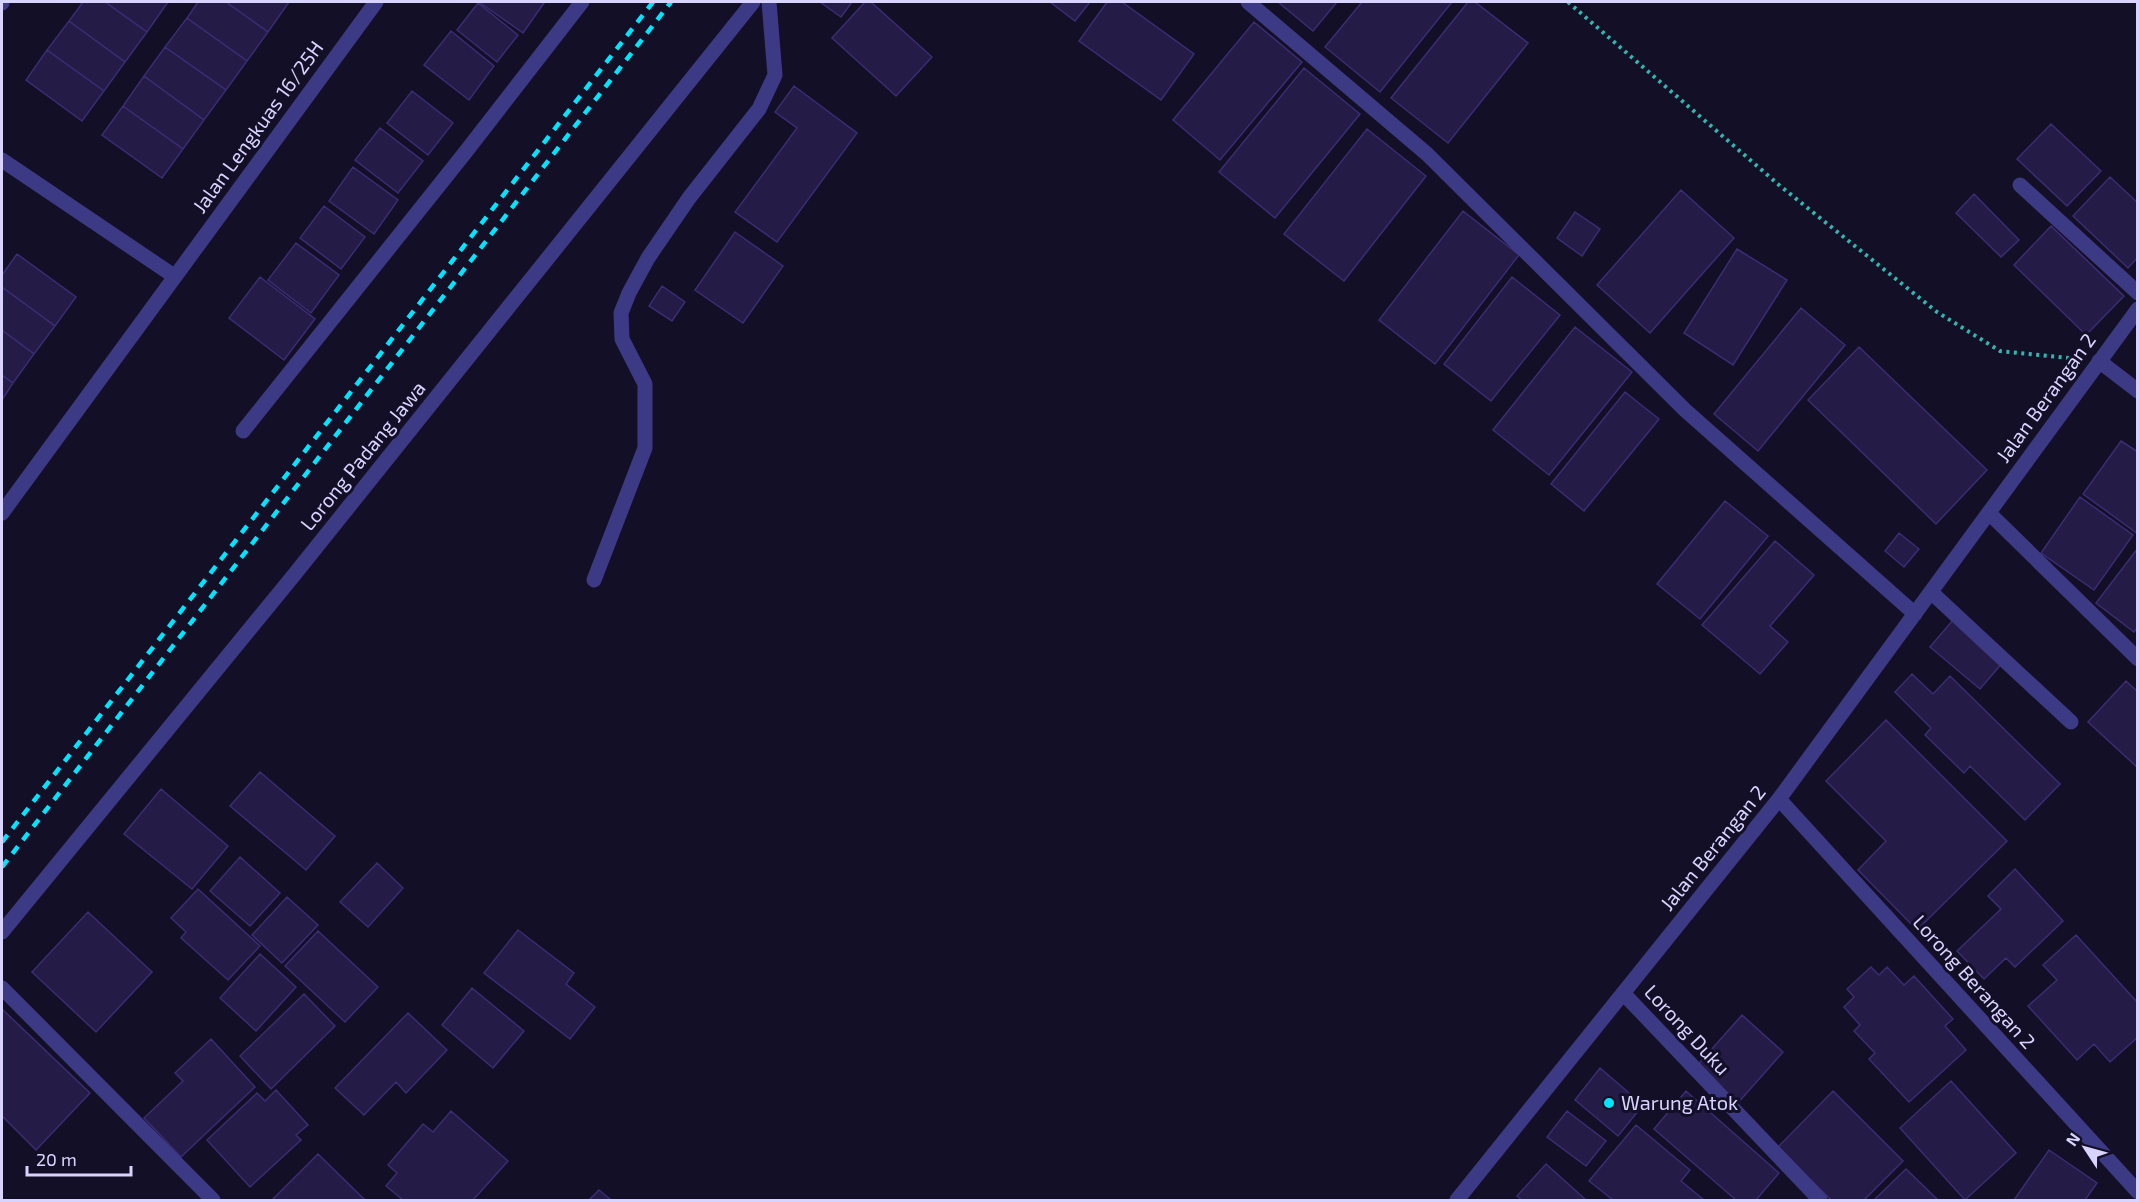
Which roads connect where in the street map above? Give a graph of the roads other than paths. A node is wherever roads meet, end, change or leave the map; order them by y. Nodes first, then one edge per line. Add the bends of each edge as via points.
1 (376, 2) edge
2 (582, 2) edge
3 (753, 2) edge
4 (770, 2) edge
5 (1248, 2) edge
6 (2, 160) edge
7 (2020, 185) dead end
8 (174, 276) junction
9 (2138, 293) edge
10 (2138, 309) edge
11 (2099, 362) junction
12 (2138, 391) edge
13 (243, 431) dead end
14 (2, 513) edge
15 (1989, 513) junction
16 (594, 580) dead end
17 (1930, 592) junction
18 (1915, 614) junction
19 (2138, 659) edge
20 (2071, 722) dead end
21 (1779, 799) junction
22 (2, 932) edge
23 (2, 988) edge
24 (1623, 993) junction
25 (2138, 1192) edge
26 (213, 1200) edge
27 (1457, 1200) edge
28 (1820, 1200) edge

1 - 8 street, Jalan Lengkuas 16/25H
2 - 13 street
3 - 22 street, Lorong Padang Jawa
4 - 16 street via 775,75 759,109 648,258 621,314 622,339 645,384 645,448
5 - 18 street via 1427,154 1685,410
6 - 8 street
7 - 9 street
8 - 14 street, Jalan Lengkuas 16/25H
10 - 11 street, Jalan Berangan 2
11 - 12 street
11 - 15 street, Jalan Berangan 2
15 - 17 street, Jalan Berangan 2
15 - 19 street
17 - 18 street, Jalan Berangan 2
17 - 20 street
18 - 21 street, Jalan Berangan 2
21 - 24 street, Jalan Berangan 2
21 - 25 street, Lorong Berangan 2
23 - 26 street
24 - 27 street, Jalan Berangan 2
24 - 28 street, Lorong Duku

